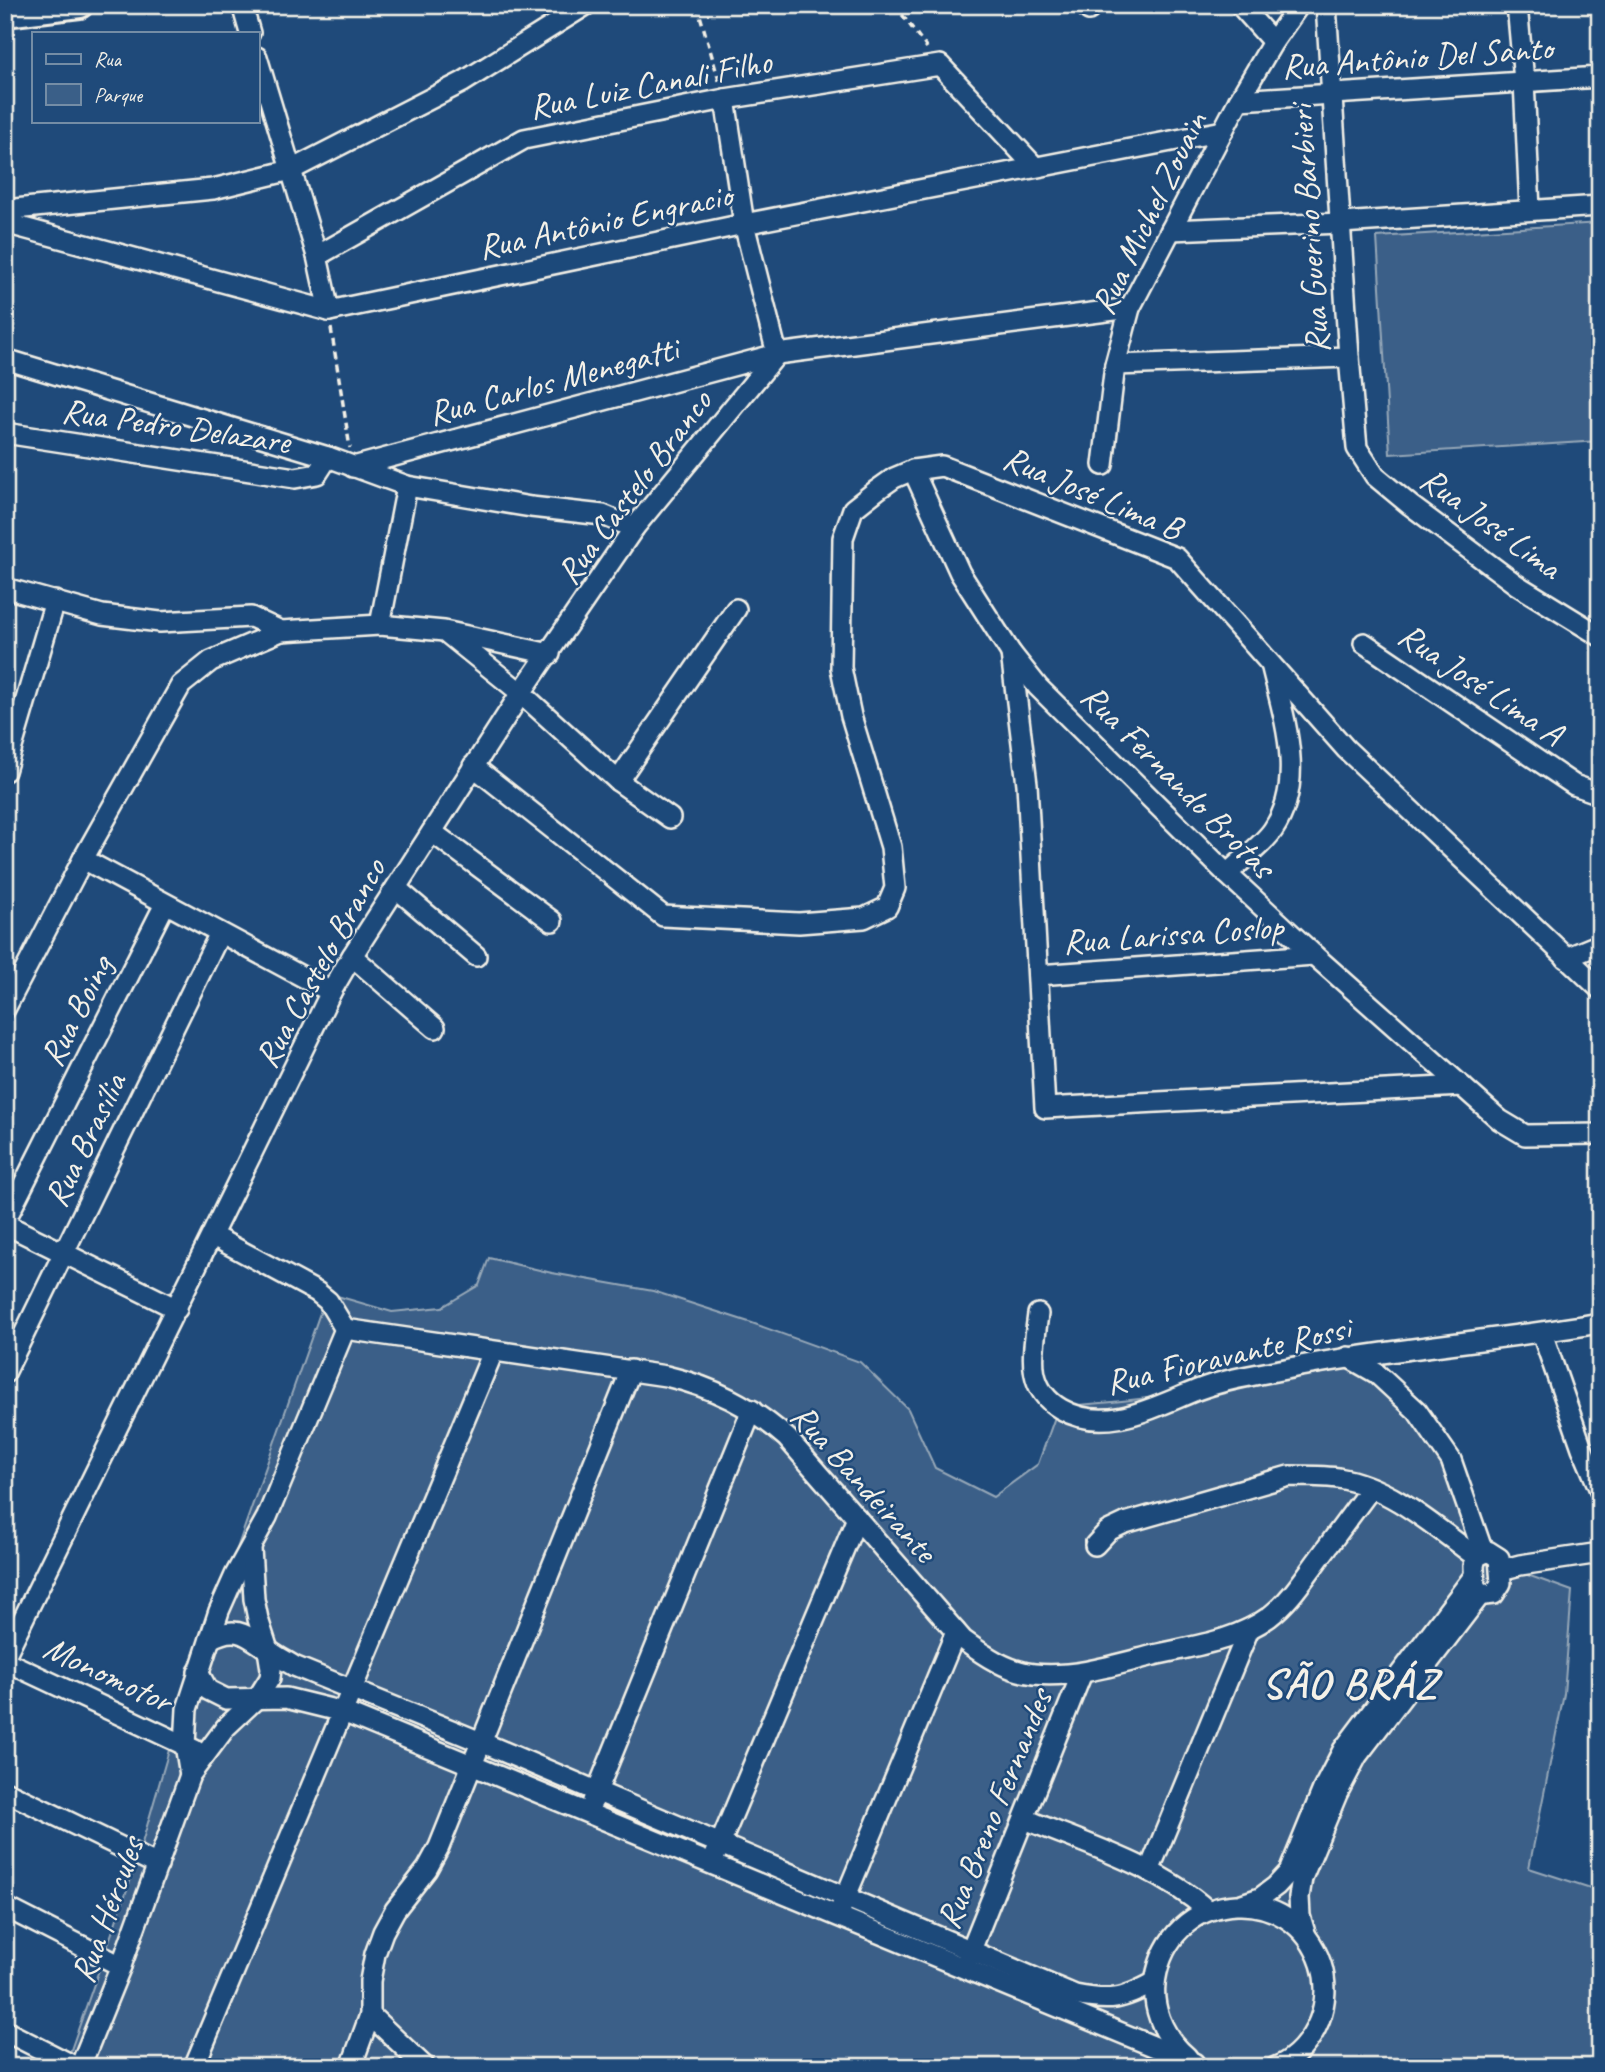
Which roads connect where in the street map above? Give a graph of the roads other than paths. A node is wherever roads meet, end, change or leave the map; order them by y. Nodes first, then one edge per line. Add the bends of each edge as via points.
1 (80, 5) edge
2 (242, 5) edge
3 (586, 5) edge
4 (1240, 5) edge
5 (1299, 5) edge
6 (1326, 5) edge
7 (1517, 5) edge
8 (6, 14) edge
9 (250, 32) edge
10 (1273, 42) junction
11 (259, 64) edge
12 (1600, 77) edge
13 (1524, 81) junction
14 (1332, 93) junction
15 (725, 99) junction
16 (1239, 100) junction
17 (1223, 131) junction
18 (1035, 167) junction
19 (291, 170) junction
20 (1600, 206) edge
21 (5, 210) edge
22 (1530, 210) junction
23 (5, 223) edge
24 (1341, 223) junction
25 (744, 224) junction
26 (1171, 230) junction
27 (317, 256) junction
28 (1130, 308) junction
29 (329, 311) junction
30 (777, 354) junction
31 (1349, 357) junction
32 (5, 359) edge
33 (1115, 365) junction
34 (5, 433) edge
35 (1357, 448) joint
36 (328, 457) junction
37 (1103, 465) dead end
38 (353, 467) junction
39 (913, 470) junction
40 (407, 486) junction
41 (634, 528) junction
42 (5, 588) edge
43 (55, 601) junction
44 (736, 609) dead end
45 (380, 625) junction
46 (281, 631) junction
47 (444, 631) junction
48 (1600, 636) edge
49 (1364, 643) dead end
50 (550, 653) junction
51 (1011, 653) junction
52 (1271, 664) junction
53 (521, 693) junction
54 (473, 766) junction
55 (5, 771) edge
56 (618, 781) junction
57 (1600, 794) edge
58 (670, 818) dead end
59 (432, 832) junction
60 (83, 859) junction
61 (1227, 874) junction
62 (396, 888) junction
63 (165, 904) junction
64 (552, 921) dead end
65 (220, 933) junction
66 (1600, 944) edge
67 (1314, 955) junction
68 (352, 956) junction
69 (477, 956) dead end
70 (1566, 958) junction
71 (1038, 975) junction
72 (1600, 989) edge
73 (331, 992) junction
74 (5, 1009) edge
75 (435, 1028) dead end
76 (1462, 1086) junction
77 (1600, 1134) edge
78 (5, 1222) edge
79 (213, 1236) junction
80 (65, 1254) junction
81 (177, 1309) junction
82 (1038, 1314) dead end
83 (1600, 1323) edge
84 (345, 1329) junction
85 (1542, 1333) junction
86 (493, 1352) junction
87 (1348, 1357) junction
88 (631, 1370) junction
89 (5, 1373) edge
90 (752, 1410) junction
91 (1371, 1488) junction
92 (1600, 1490) edge
93 (857, 1518) junction
94 (1095, 1545) dead end
95 (251, 1548) junction
96 (1600, 1553) edge
97 (1478, 1570) junction
98 (1501, 1570) junction
99 (1249, 1629) junction
100 (956, 1632) junction
101 (210, 1639) junction
102 (268, 1650) junction
103 (5, 1658) edge
104 (198, 1672) junction
105 (1082, 1673) junction
106 (352, 1690) junction
107 (258, 1697) junction
108 (343, 1712) junction
109 (481, 1742) junction
110 (185, 1745) junction
111 (204, 1755) junction
112 (472, 1763) junction
113 (190, 1774) junction
114 (5, 1791) edge
115 (597, 1792) junction
116 (589, 1812) junction
117 (1025, 1819) junction
118 (720, 1844) junction
119 (712, 1863) junction
120 (158, 1865) junction
121 (1149, 1871) junction
122 (1242, 1904) junction
123 (5, 1907) edge
124 (842, 1907) junction
125 (1207, 1910) junction
126 (1305, 1934) junction
127 (968, 1959) junction
128 (121, 1966) junction
129 (1154, 1982) junction
130 (370, 2015) junction
131 (5, 2031) edge
132 (1303, 2058) edge
133 (1198, 2065) edge
134 (78, 2067) edge
135 (194, 2067) edge
136 (351, 2067) edge
137 (425, 2067) edge
138 (1276, 2067) edge

1 - 8 main road
2 - 9 street
3 - 19 street via 463,82
4 - 10 street
5 - 10 street, Rua Michel Zouain
6 - 14 street, Rua Guerino Barbieri
7 - 13 street
10 - 16 street, Rua Michel Zouain
11 - 19 street
12 - 13 street, Rua Antônio Del Santo
13 - 14 street, Rua Antônio Del Santo
13 - 22 street
14 - 16 street, Rua Antônio Del Santo
14 - 24 street, Rua Guerino Barbieri
15 - 18 street, Rua Luiz Canali Filho via 940,65
15 - 25 street
15 - 27 street, Rua Luiz Canali Filho via 524,139
16 - 17 street, Rua Michel Zouain
17 - 18 street, Rua Antônio Engracio
17 - 26 street, Rua Michel Zouain
18 - 25 street, Rua Antônio Engracio
19 - 21 street via 213,189
19 - 27 street
20 - 22 street
22 - 24 street
23 - 29 street, Rua Antônio Engracio
24 - 26 street
24 - 31 street, Rua Guerino Barbieri
25 - 29 street, Rua Antônio Engracio
25 - 30 street
26 - 28 street, Rua Michel Zouain
27 - 29 street
28 - 30 street, Rua Carlos Menegatti
28 - 33 street, Rua Michel Zouain
30 - 38 street, Rua Carlos Menegatti
30 - 41 street, Rua Castelo Branco
31 - 33 street
31 - 35 street, Rua Guerino Barbieri
32 - 36 street
33 - 37 street, Rua Michel Zouain
34 - 36 street, Rua Pedro Delazare via 295,478 317,474
35 - 48 street, Rua José Lima via 1375,476 1410,505 1517,585
36 - 38 street
38 - 40 street
39 - 51 street, Rua Fernando Brotas via 960,573
39 - 52 street, Rua José Lima B via 942,466 1177,558
39 - 54 street, Rua José Lima B via 894,478 853,509 843,538 841,668 891,847 895,888 887,907 864,918 799,923 663,916
40 - 41 street via 603,515
40 - 45 street
41 - 50 street, Rua Castelo Branco
42 - 43 street
43 - 46 street via 102,615 160,622 251,617
43 - 55 street
44 - 56 street
45 - 46 street
45 - 47 street
46 - 60 street via 211,662 181,685
47 - 50 street
47 - 53 street
49 - 57 street, Rua José Lima A via 1574,785
50 - 53 street, Rua Castelo Branco
51 - 61 street, Rua Fernando Brotas via 1038,687
51 - 71 street via 1027,784
52 - 61 street via 1290,747 1289,786 1273,830
52 - 70 street, Rua José Lima B via 1346,749
53 - 54 street, Rua Castelo Branco
53 - 56 street
54 - 59 street, Rua Castelo Branco
56 - 58 street
59 - 62 street, Rua Castelo Branco
59 - 64 street
60 - 63 street
60 - 74 street
61 - 67 street, Rua Fernando Brotas
62 - 68 street, Rua Castelo Branco
62 - 69 street
63 - 65 street
63 - 78 street, Rua Boing
65 - 73 street
65 - 80 street, Rua Brasília
66 - 70 street
67 - 71 street, Rua Larissa Coslop
67 - 76 street, Rua Fernando Brotas
68 - 73 street, Rua Castelo Branco
68 - 75 street
70 - 72 street, Rua José Lima B
71 - 76 street via 1045,1108
73 - 79 street, Rua Castelo Branco
76 - 77 street, Rua Fernando Brotas via 1500,1120 1525,1135
78 - 80 street
79 - 81 street, Rua Castelo Branco
79 - 84 street via 317,1292
80 - 81 street
80 - 89 street, Rua Brasília
81 - 103 street, Rua Castelo Branco
82 - 87 street, Rua Fioravante Rossi via 1032,1368 1038,1384 1060,1409 1078,1416 1133,1415 1198,1389
83 - 85 street, Rua Fioravante Rossi
84 - 86 street, Rua Bandeirante
84 - 95 street, Rua Hércules
85 - 87 street, Rua Fioravante Rossi
85 - 92 street
86 - 88 street, Rua Bandeirante
86 - 106 street
87 - 97 street via 1376,1373 1417,1411 1451,1460
88 - 90 street, Rua Bandeirante via 693,1382
88 - 109 street
90 - 93 street, Rua Bandeirante via 787,1438
90 - 115 street
91 - 94 street via 1341,1479 1289,1476 1125,1523 1108,1531
91 - 97 street via 1408,1508
91 - 99 street, Rua Bandeirante via 1292,1595
93 - 100 street, Rua Bandeirante
93 - 118 street
95 - 101 street, Rua Hércules via 224,1598
95 - 102 street, Rua Hércules via 258,1619
96 - 98 street
97 - 98 street via 1496,1554
97 - 98 street via 1490,1595 1502,1583
97 - 122 street via 1343,1750 1289,1872 1260,1898
97 - 126 street via 1345,1775 1302,1878 1298,1897
99 - 105 street, Rua Bandeirante
99 - 121 street
100 - 105 street, Rua Bandeirante via 984,1656 1007,1667 1031,1674
100 - 124 street
101 - 102 street via 236,1632
101 - 104 street, Rua Hércules
102 - 106 street
102 - 107 street, Rua Hércules via 270,1678
103 - 110 street, Monomotor
104 - 107 street via 216,1696
104 - 110 street, Rua Hércules via 187,1709
105 - 117 street, Rua Breno Fernandes
106 - 108 street
106 - 109 street
107 - 108 street via 286,1698
107 - 111 street, Rua Hércules
108 - 112 street
108 - 135 street
109 - 112 street
109 - 115 street
110 - 111 street, Monomotor
110 - 113 street, Rua Hércules
111 - 113 street, Rua Hércules
112 - 116 street
112 - 130 street via 439,1847 383,1931 370,1981
113 - 120 street, Rua Hércules
114 - 120 street
115 - 116 street
115 - 118 street
116 - 119 street
117 - 121 street
117 - 127 street, Rua Breno Fernandes
118 - 119 street
118 - 124 street
119 - 124 street
120 - 128 street, Rua Hércules
121 - 125 street via 1172,1882
122 - 125 street
122 - 126 street via 1277,1912
123 - 128 street
124 - 127 street
125 - 129 street via 1171,1939
126 - 132 street via 1324,1972 1325,1993 1322,2014
127 - 129 street via 1102,2000 1130,1996
127 - 133 street
128 - 134 street, Rua Hércules
129 - 133 street via 1163,2028 1176,2048
130 - 136 street
130 - 137 street
131 - 134 street
132 - 138 street

